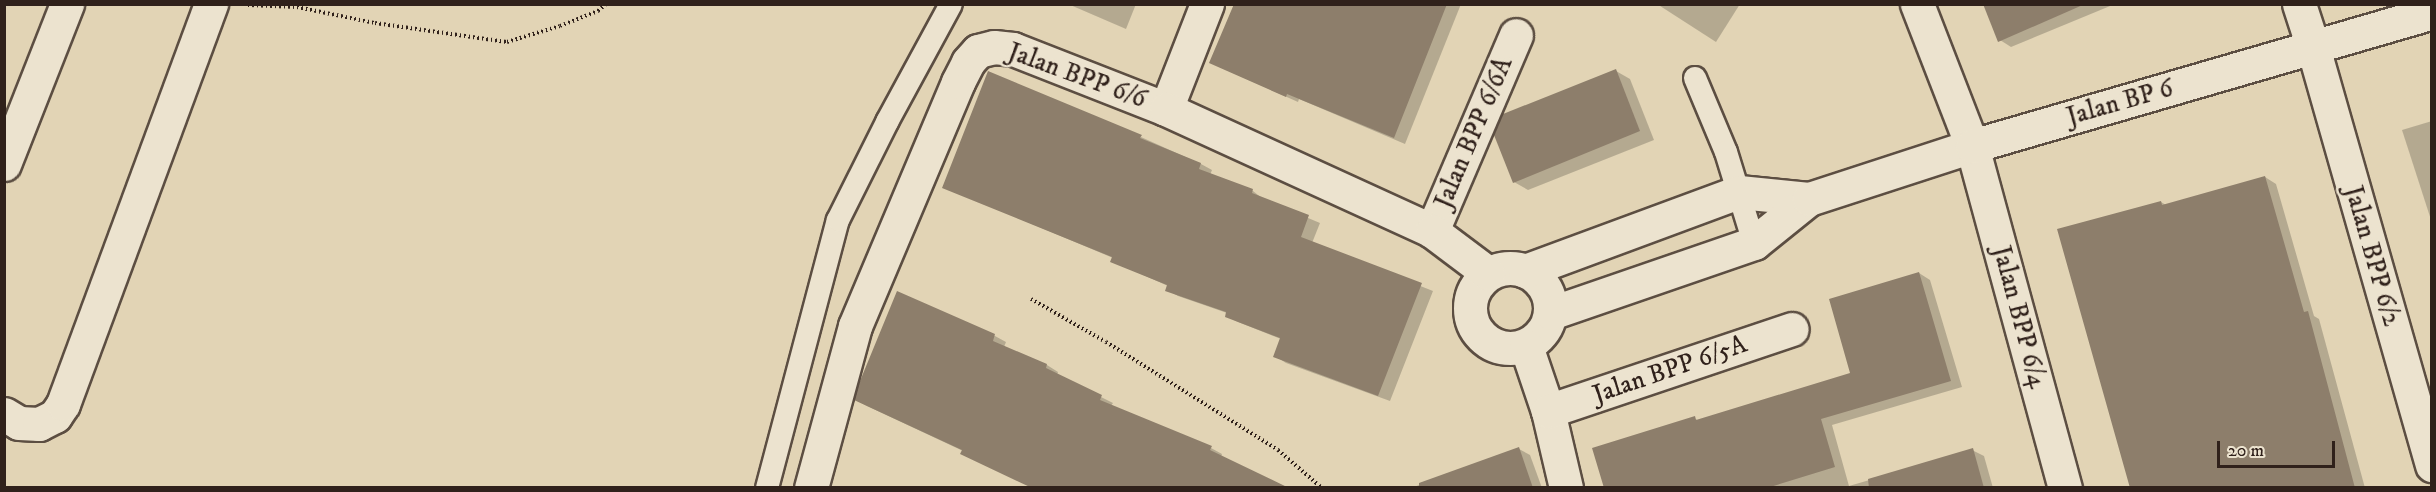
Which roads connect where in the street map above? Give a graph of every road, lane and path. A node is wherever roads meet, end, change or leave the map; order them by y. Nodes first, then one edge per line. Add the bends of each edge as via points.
1 (67, 4) edge
2 (211, 4) edge
3 (606, 4) edge
4 (951, 4) edge
5 (1208, 4) edge
6 (1917, 4) edge
7 (2299, 4) edge
8 (241, 5) edge
9 (2432, 12) edge
10 (1516, 35) dead end
11 (2313, 47) junction
12 (1695, 78) dead end
13 (1166, 109) junction
14 (1972, 146) junction
15 (4, 164) edge
16 (1739, 192) junction
17 (1809, 199) junction
18 (1659, 221) junction
19 (1432, 231) junction
20 (1754, 243) junction
21 (1672, 269) junction
22 (1525, 271) junction
23 (1488, 273) junction
24 (1031, 299) dead end
25 (1551, 313) junction
26 (1792, 329) dead end
27 (1526, 346) junction
28 (1548, 411) junction
29 (4, 414) edge
30 (821, 445) junction
31 (2432, 465) edge
32 (767, 488) edge
33 (811, 488) edge
34 (834, 488) edge
35 (1322, 488) edge
36 (1566, 488) edge
37 (2065, 488) edge

1 - 15 street
2 - 29 street via 63,404 55,416 39,424 19,423
3 - 8 path via 560,26 507,42 297,7
4 - 32 lane via 838,220
5 - 13 street
6 - 14 street, Jalan BPP 6/4
7 - 11 street, Jalan BPP 6/2
9 - 11 street, Jalan BP 6
10 - 19 street, Jalan BPP 6/6A
11 - 14 street, Jalan BP 6
11 - 31 street, Jalan BPP 6/2
12 - 16 lane
13 - 19 street, Jalan BPP 6/6
13 - 30 street, Jalan BPP 6/6 via 1013,49 994,47 978,51 958,82 855,326
14 - 17 street, Jalan BP 6
14 - 37 street, Jalan BPP 6/4
16 - 17 street
16 - 18 street
16 - 20 lane
17 - 20 street
18 - 21 street
18 - 22 street
19 - 23 street, Jalan BPP 6/6
20 - 21 street
21 - 25 street
22 - 23 street via 1500,268
22 - 25 street via 1545,287
23 - 27 street via 1477,283 1471,297 1469,312 1474,327 1482,339 1496,346
24 - 35 path via 1278,450
25 - 27 street via 1538,338
26 - 28 street, Jalan BPP 6/5A
27 - 28 street
28 - 36 street
30 - 33 street
30 - 34 street

